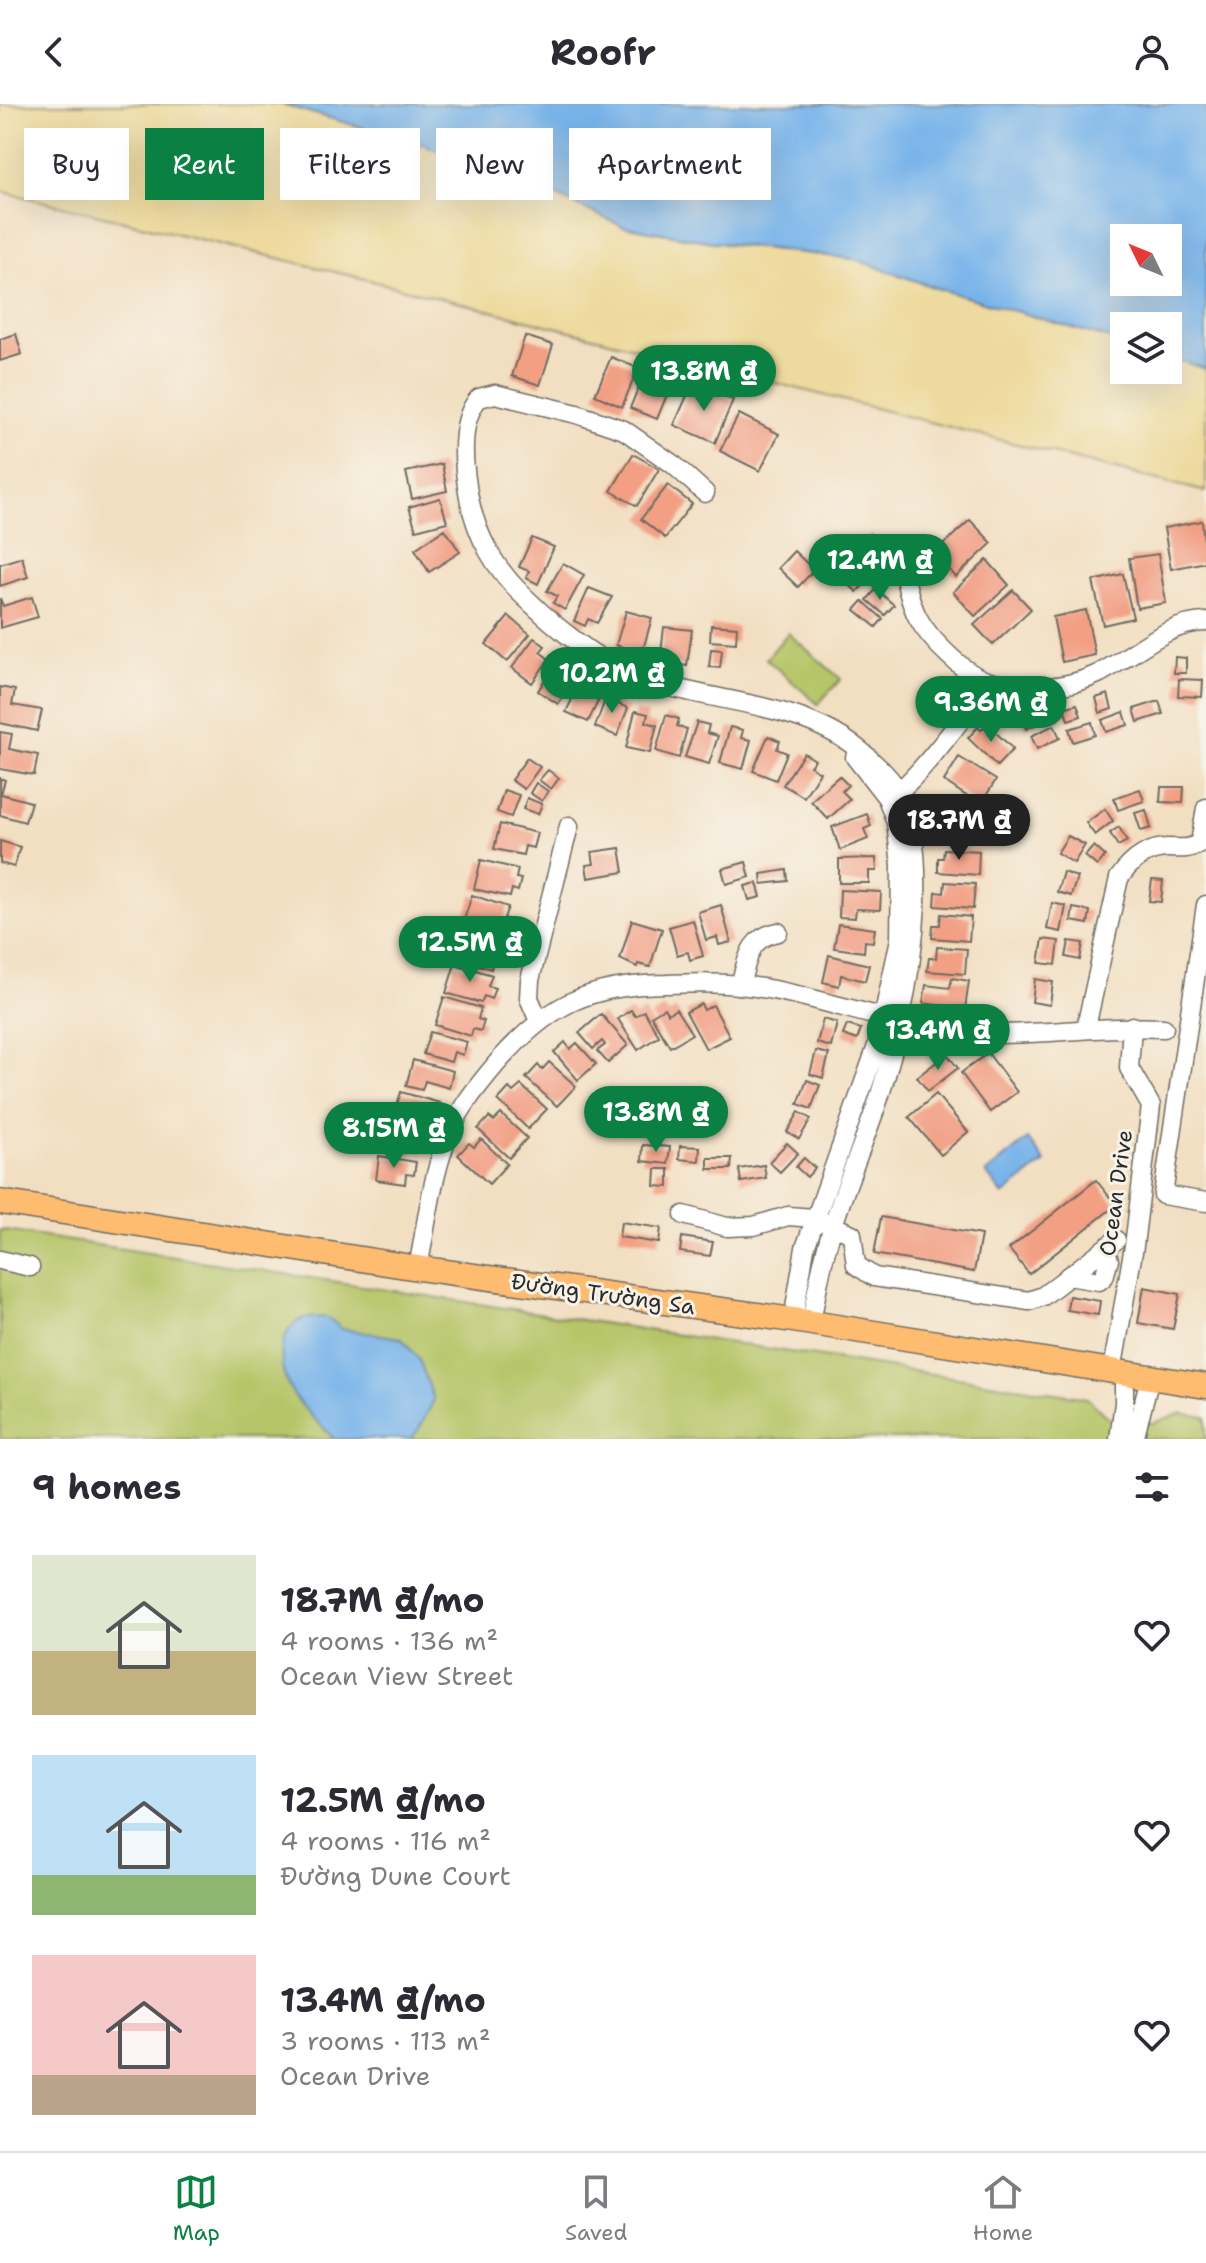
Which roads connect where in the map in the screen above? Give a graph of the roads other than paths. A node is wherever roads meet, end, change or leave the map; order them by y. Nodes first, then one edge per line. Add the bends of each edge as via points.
1 (705, 493) dead end
2 (899, 547) dead end
3 (1206, 622) edge
4 (988, 682) junction
5 (894, 795) junction
6 (1206, 808) edge
7 (569, 826) dead end
8 (1206, 905) edge
9 (778, 932) dead end
10 (740, 985) junction
11 (539, 1021) junction
12 (892, 1021) junction
13 (1132, 1026) junction
14 (1086, 1027) junction
15 (1164, 1028) dead end
16 (0, 1202) edge
17 (1206, 1202) edge
18 (684, 1215) dead end
19 (814, 1218) junction
20 (833, 1224) junction
21 (1110, 1244) dead end
22 (0, 1260) edge
23 (30, 1267) dead end
24 (418, 1268) junction
25 (802, 1321) junction
26 (1118, 1372) junction
27 (1150, 1378) junction
28 (1206, 1386) edge
29 (1119, 1439) edge
30 (1134, 1439) edge

1 - 5 street via 638,438 609,424 505,395 479,398 471,411 464,446 474,523 492,561 519,592 563,631 622,670 696,694 770,707 840,735 867,755
2 - 4 street via 918,618 935,641
3 - 4 street via 1170,629 1095,676 1060,686
4 - 5 street
5 - 12 street via 909,818 917,860 914,938
6 - 14 street via 1200,843 1184,850 1149,851 1119,878
7 - 11 street via 530,980 529,998
8 - 17 street via 1163,1195
9 - 10 street via 754,943
10 - 11 street via 606,989
10 - 12 street
11 - 24 street via 469,1096 453,1123 438,1168
12 - 14 street via 993,1034
12 - 19 street
12 - 20 street via 879,1098
13 - 14 street
13 - 15 street
13 - 26 street, Ocean Drive via 1129,1068 1151,1106
16 - 24 main road, Đường Trường Sa
18 - 19 street via 727,1227 788,1216
19 - 20 street
19 - 25 street via 805,1248
20 - 21 street via 852,1234 856,1265 874,1277 1029,1301
20 - 25 street
22 - 23 street
24 - 25 main road, Đường Trường Sa
25 - 26 main road, Đường Trường Sa
26 - 27 main road, Đường Trường Sa
26 - 29 street, Ocean Drive via 1124,1403
27 - 28 main road, Đường Trường Sa
27 - 30 street

